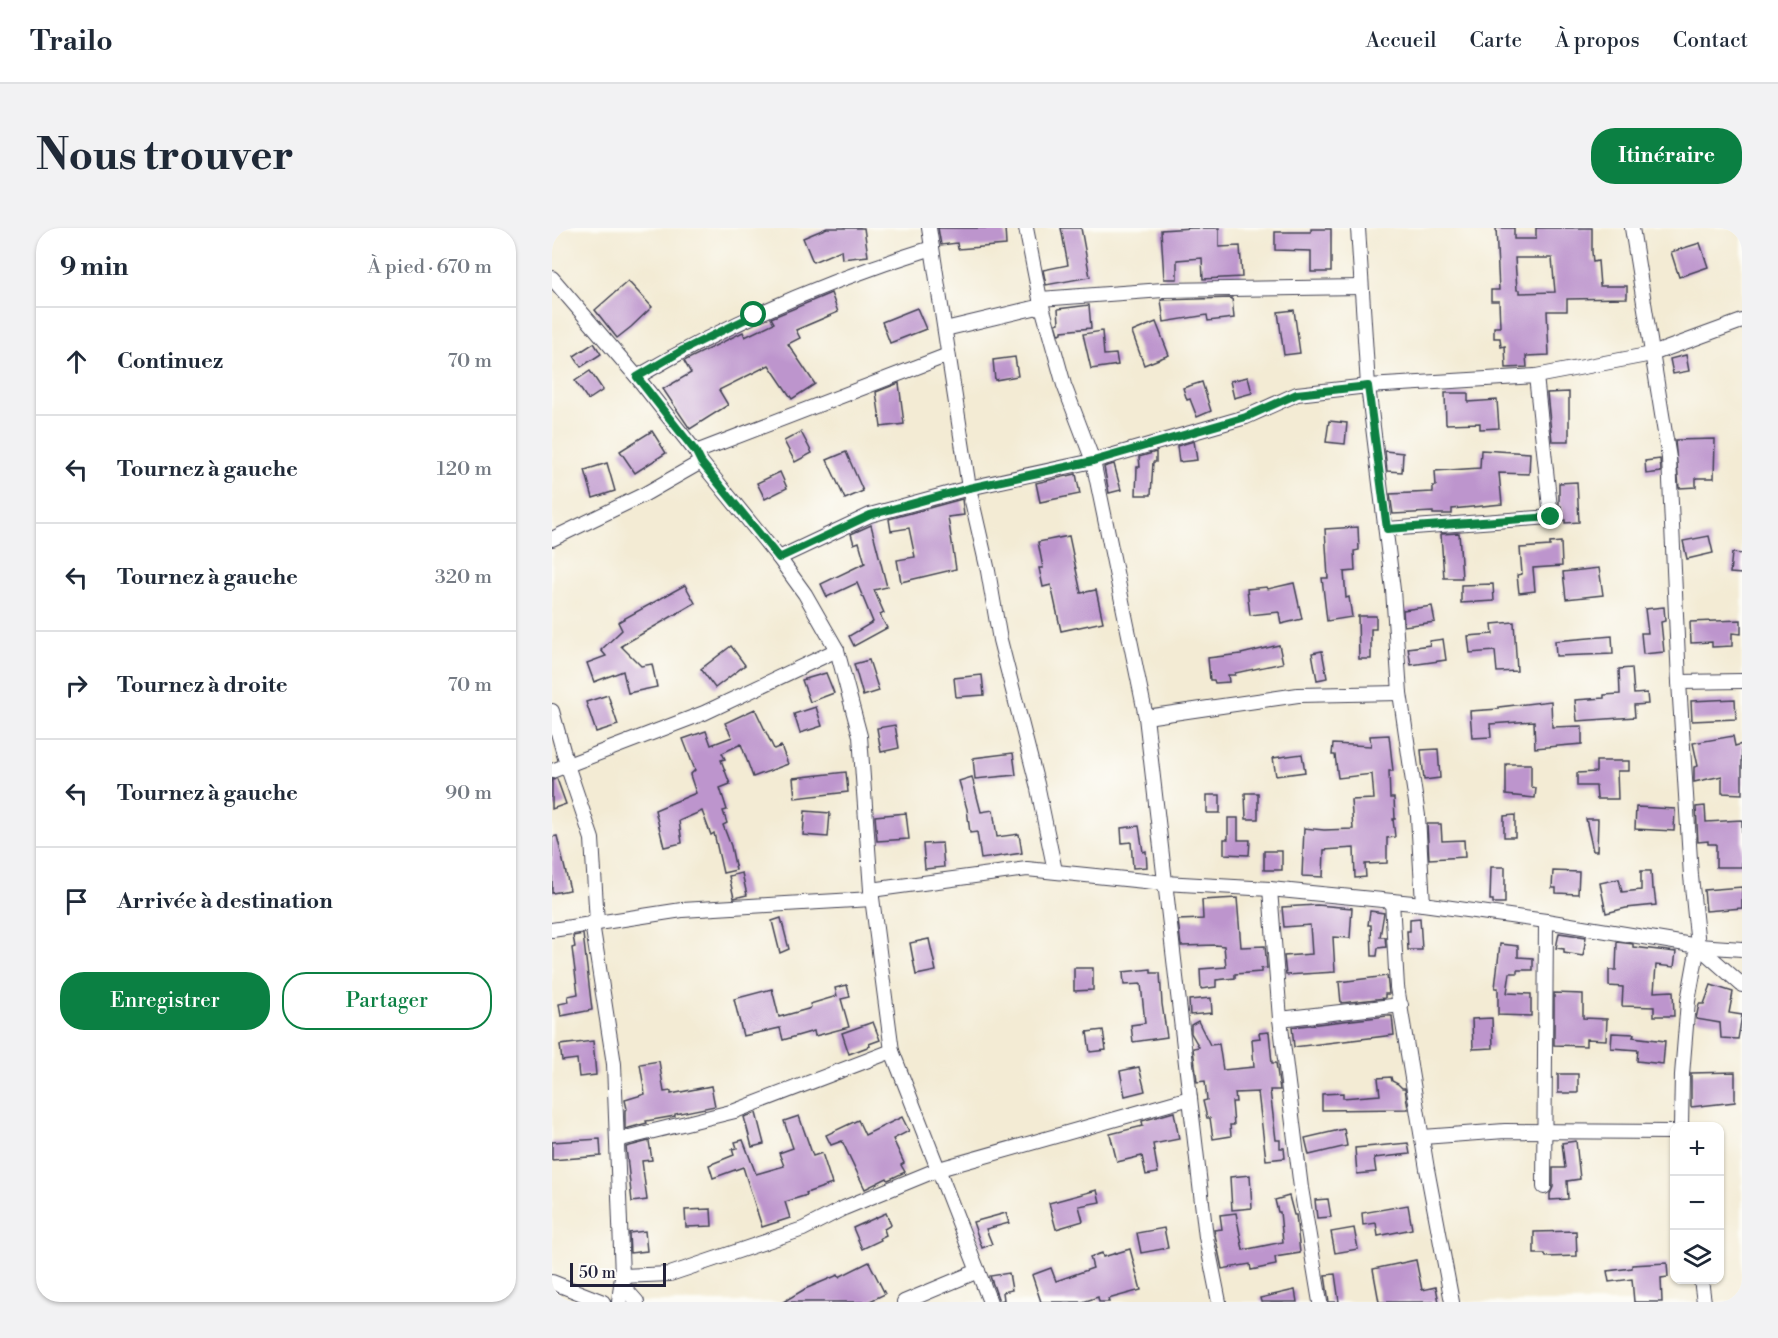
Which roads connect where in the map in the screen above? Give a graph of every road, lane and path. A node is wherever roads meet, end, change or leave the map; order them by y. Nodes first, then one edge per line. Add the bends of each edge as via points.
1 (929, 228) edge
2 (1026, 228) edge
3 (1358, 228) edge
4 (1632, 228) edge
5 (932, 248) junction
6 (552, 279) edge
7 (1361, 287) junction
8 (1041, 303) junction
9 (1742, 321) edge
10 (945, 329) junction
11 (1652, 354) junction
12 (948, 355) junction
13 (1536, 376) junction
14 (637, 377) junction
15 (1368, 386) junction
16 (698, 457) junction
17 (1093, 461) junction
18 (969, 488) junction
19 (1387, 529) junction
20 (552, 539) edge
21 (779, 558) junction
22 (837, 650) junction
23 (1742, 681) edge
24 (1679, 682) junction
25 (1400, 693) junction
26 (552, 711) edge
27 (1146, 717) junction
28 (567, 765) junction
29 (552, 771) edge
30 (1055, 871) junction
31 (1164, 883) junction
32 (1270, 889) junction
33 (871, 894) junction
34 (1392, 901) junction
35 (1423, 904) junction
36 (1546, 921) junction
37 (595, 923) junction
38 (552, 930) edge
39 (1698, 946) junction
40 (1742, 949) edge
41 (1742, 985) edge
42 (1401, 1005) junction
43 (1280, 1019) junction
44 (892, 1051) junction
45 (1190, 1098) junction
46 (1681, 1122) edge
47 (1544, 1131) junction
48 (1670, 1132) edge
49 (1423, 1137) junction
50 (617, 1140) junction
51 (939, 1169) junction
52 (1544, 1187) dead end
53 (978, 1271) junction
54 (622, 1281) junction
55 (552, 1282) edge
56 (1702, 1284) edge
57 (603, 1302) edge
58 (619, 1302) edge
59 (637, 1302) edge
60 (904, 1302) edge
61 (990, 1302) edge
62 (1219, 1302) edge
63 (1320, 1302) edge
64 (1452, 1302) edge
65 (1704, 1302) edge

1 - 5 street
2 - 8 street
3 - 7 street
4 - 11 street
5 - 10 street
5 - 14 street via 867,268 754,315
6 - 14 street
7 - 8 street via 1163,290
7 - 15 street
8 - 10 street
8 - 17 street via 1064,385
9 - 11 street
10 - 12 street
11 - 13 street
11 - 24 street via 1669,458
12 - 16 street
12 - 18 street
13 - 15 street
13 - 19 street via 1551,517
14 - 16 street
15 - 17 street via 1297,394 1246,417
15 - 19 street
16 - 20 street via 645,494
16 - 21 street
17 - 18 street
17 - 27 street
18 - 21 street via 870,515
18 - 30 street via 1000,640
19 - 25 street
21 - 22 street
22 - 28 street via 704,713
22 - 33 street via 860,736
23 - 24 street
24 - 39 street
25 - 27 street via 1298,695
25 - 35 street via 1419,816
26 - 28 street
27 - 31 street
28 - 29 street
28 - 37 street via 592,839
30 - 31 street
30 - 33 street via 1027,869
31 - 32 street
31 - 45 street
32 - 34 street
32 - 43 street
33 - 37 street via 682,910
33 - 44 street
34 - 35 street
34 - 42 street
35 - 36 street
36 - 39 street
36 - 47 street
37 - 38 street
37 - 50 street via 614,1064
39 - 40 street
39 - 41 street
39 - 46 street via 1687,1012
42 - 43 street
42 - 49 street
43 - 63 street
44 - 50 street via 735,1111
44 - 51 street
45 - 51 street
45 - 62 street via 1206,1237
47 - 48 street
47 - 49 street
47 - 52 street
49 - 64 street
50 - 54 street
51 - 53 street
51 - 54 street via 803,1229 670,1274
53 - 60 street
53 - 61 street
54 - 58 street
54 - 59 street
55 - 57 street
56 - 65 street

